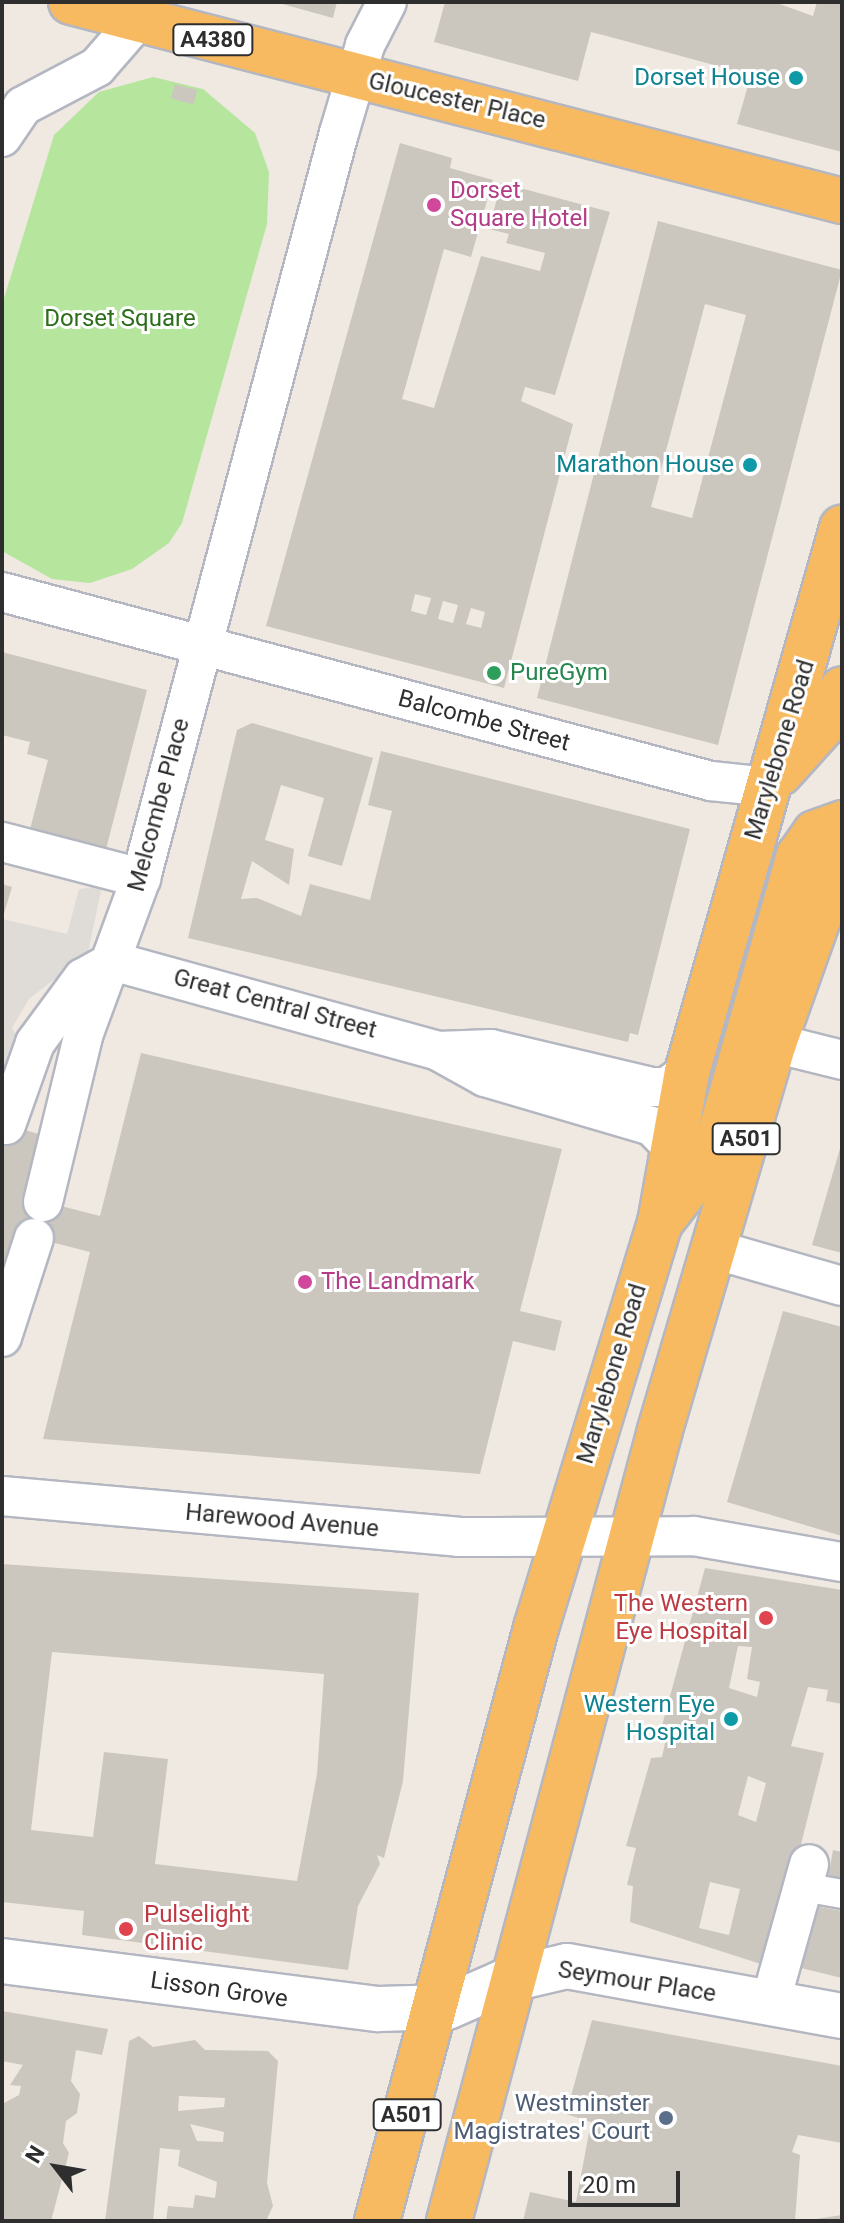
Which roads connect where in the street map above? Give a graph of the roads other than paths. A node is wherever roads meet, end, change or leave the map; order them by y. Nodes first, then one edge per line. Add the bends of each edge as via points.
1 (71, 2) edge
2 (387, 2) edge
3 (138, 20) junction
4 (355, 78) junction
5 (2, 137) edge
6 (842, 201) edge
7 (842, 528) edge
8 (2, 592) edge
9 (202, 647) junction
10 (842, 689) edge
11 (768, 787) junction
12 (842, 823) edge
13 (2, 842) edge
14 (842, 852) edge
15 (141, 878) junction
16 (112, 961) junction
17 (774, 1043) junction
18 (438, 1051) junction
19 (842, 1060) edge
20 (687, 1072) junction
21 (6, 1125) dead end
22 (671, 1146) junction
23 (43, 1202) dead end
24 (660, 1223) junction
25 (34, 1238) dead end
26 (713, 1249) junction
27 (842, 1286) edge
28 (2, 1337) edge
29 (2, 1496) edge
30 (562, 1536) junction
31 (630, 1537) junction
32 (842, 1562) edge
33 (806, 1875) joint
34 (842, 1894) edge
35 (2, 1961) edge
36 (511, 1979) junction
37 (770, 2004) junction
38 (437, 2008) junction
39 (842, 2016) edge
40 (377, 2221) edge
41 (449, 2221) edge

1 - 3 highway, Gloucester Place / A4380
2 - 4 street
3 - 4 highway, Gloucester Place / A4380
3 - 5 street via 97,67 23,106
4 - 6 highway, Gloucester Place / A4380
4 - 9 street
7 - 11 highway, Marylebone Road / A501
8 - 9 street
9 - 11 street, Balcombe Street via 711,781
9 - 15 street, Melcombe Place
10 - 11 highway via 825,723
11 - 20 highway, Marylebone Road / A501
12 - 24 highway via 815,833 799,856 715,1152
13 - 15 street
14 - 17 highway, A501
15 - 16 street, Melcombe Place
16 - 18 street, Great Central Street
16 - 21 street via 83,978 35,1043
16 - 23 street, Melcombe Place via 84,1033
17 - 19 street
17 - 26 highway, A501
18 - 20 street, Great Central Street via 491,1049 652,1087 667,1087
18 - 22 street, Great Central Street via 485,1077 652,1126
20 - 22 highway, Marylebone Road / A501
22 - 24 highway, Marylebone Road / A501
24 - 30 highway, Marylebone Road / A501
25 - 28 street
26 - 27 street
26 - 31 highway, A501
29 - 30 street, Harewood Avenue via 458,1537
30 - 31 street, Harewood Avenue
30 - 38 highway, Marylebone Road / A501
31 - 32 street, Harewood Avenue via 694,1536
31 - 36 highway, A501
33 - 34 street
33 - 37 street
35 - 38 main road, Lisson Grove via 353,2008
36 - 37 main road, Seymour Place via 567,1966
36 - 38 main road, Seymour Place
36 - 41 highway, A501
37 - 39 main road, Seymour Place
38 - 40 highway, Marylebone Road / A501

